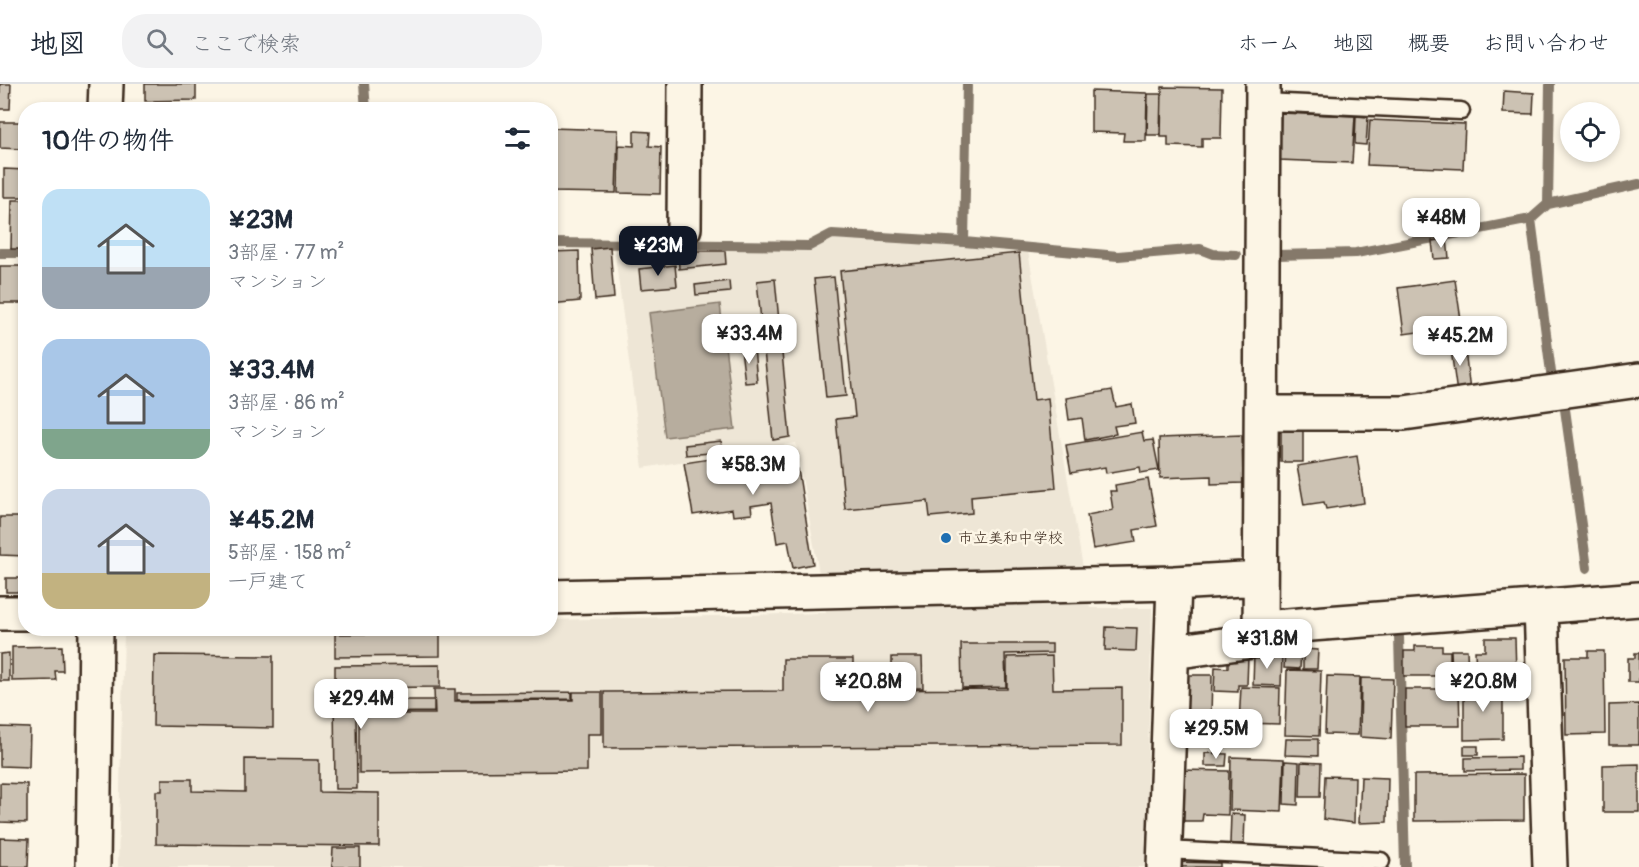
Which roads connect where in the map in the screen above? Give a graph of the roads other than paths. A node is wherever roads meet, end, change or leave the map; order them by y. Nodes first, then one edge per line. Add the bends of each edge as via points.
1 (106, 84) edge
2 (685, 84) edge
3 (1263, 93) edge
4 (105, 102) edge
5 (1461, 111) dead end
6 (684, 228) dead end
7 (1639, 381) edge
8 (1262, 413) junction
9 (1260, 578) junction
10 (1174, 583) junction
11 (558, 597) edge
12 (1639, 599) edge
13 (1541, 607) junction
14 (0, 613) edge
15 (18, 613) edge
16 (1260, 628) junction
17 (96, 636) edge
18 (1172, 652) junction
19 (1165, 858) edge
20 (1381, 861) dead end
21 (93, 867) edge
22 (1550, 867) edge

1 - 4 street
2 - 6 street
3 - 5 lane
3 - 8 street
7 - 8 street via 1404,413
8 - 9 street
9 - 10 street
9 - 16 street
10 - 11 street
10 - 18 street
12 - 13 street
13 - 16 street
13 - 22 street
14 - 15 street
16 - 18 street via 1260,640
17 - 21 street
18 - 19 street
19 - 20 lane

